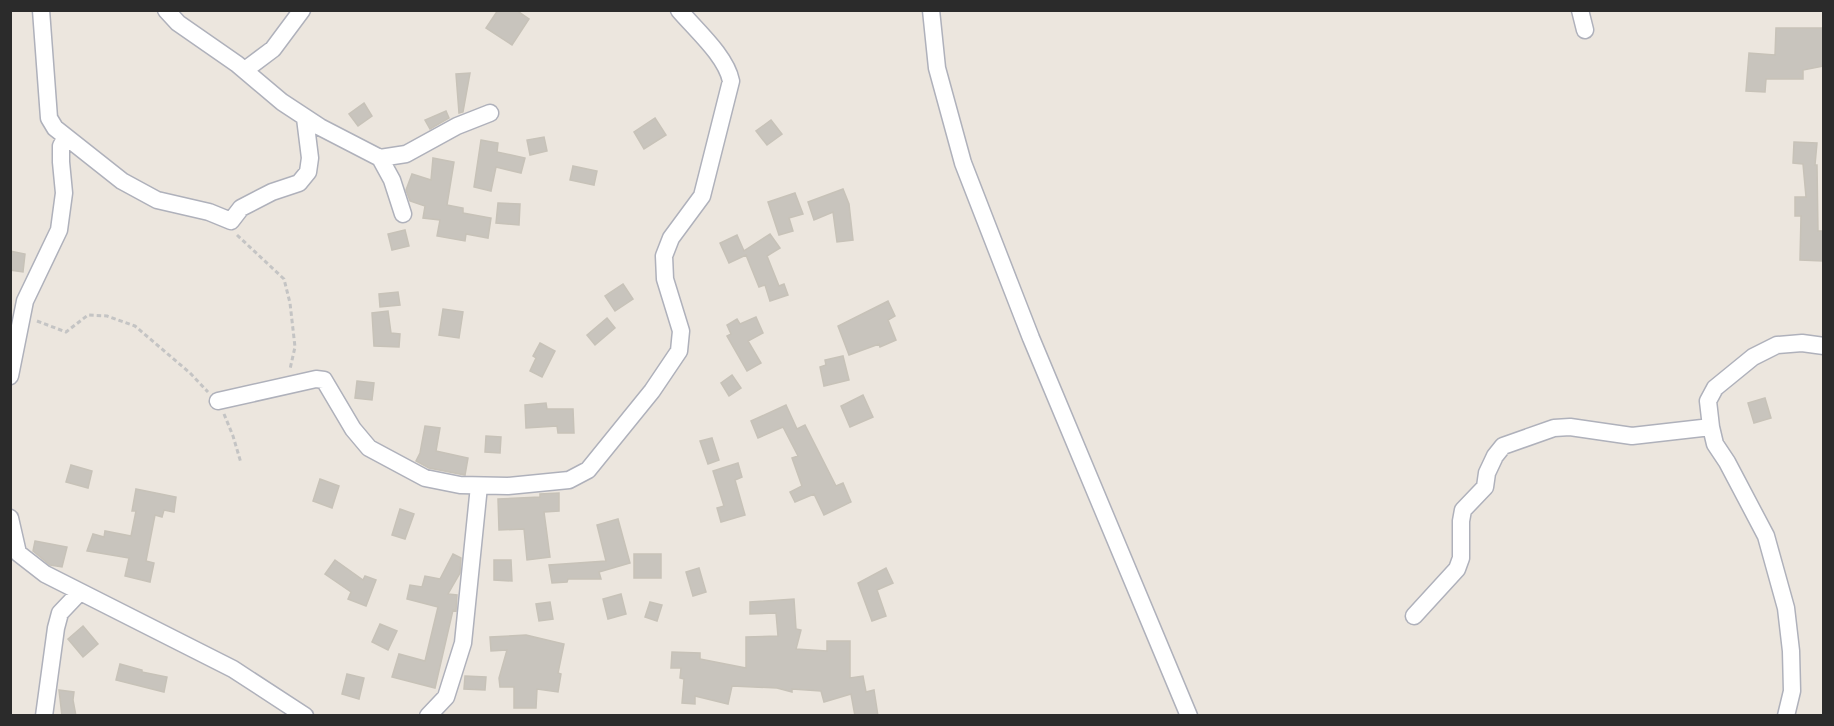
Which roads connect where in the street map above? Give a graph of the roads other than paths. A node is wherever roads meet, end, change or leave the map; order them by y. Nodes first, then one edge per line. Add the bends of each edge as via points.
1 (41, 10) edge
2 (166, 10) edge
3 (302, 10) edge
4 (679, 10) edge
5 (931, 10) edge
6 (1580, 10) edge
7 (1585, 30) dead end
8 (245, 70) junction
9 (490, 113) dead end
10 (305, 118) junction
11 (66, 137) junction
12 (380, 158) junction
13 (403, 214) dead end
14 (1824, 346) edge
15 (10, 376) edge
16 (218, 401) road end
17 (1711, 427) junction
18 (479, 486) junction
19 (10, 518) edge
20 (14, 555) edge
21 (79, 593) junction
22 (1414, 615) dead end
23 (44, 716) edge
24 (305, 716) edge
25 (428, 716) edge
26 (1189, 716) edge
27 (1786, 716) edge

1 - 11 street via 49,118
2 - 8 street via 178,23
3 - 8 street via 273,49
4 - 18 street via 723,60 731,81 702,196 670,238 664,256 665,279 681,331 679,351 588,470 569,480 551,483
5 - 26 street via 937,68 963,163
6 - 7 street
8 - 10 street
9 - 12 street via 406,154
10 - 11 street via 308,172 299,183 241,208 231,221 158,200 122,181
10 - 12 street
11 - 15 street via 61,146 64,193 59,230 25,301
12 - 13 street
14 - 17 street via 1777,345 1753,357 1715,388 1708,401
16 - 18 street via 324,380 369,448 425,478
17 - 22 street via 1632,436 1554,428 1503,446 1487,474 1485,487 1463,510 1457,569
17 - 27 street via 1715,444 1767,536 1786,608 1792,691
18 - 25 street via 463,643 446,697
19 - 20 street
20 - 21 street
21 - 23 street via 60,613
21 - 24 street via 225,664

